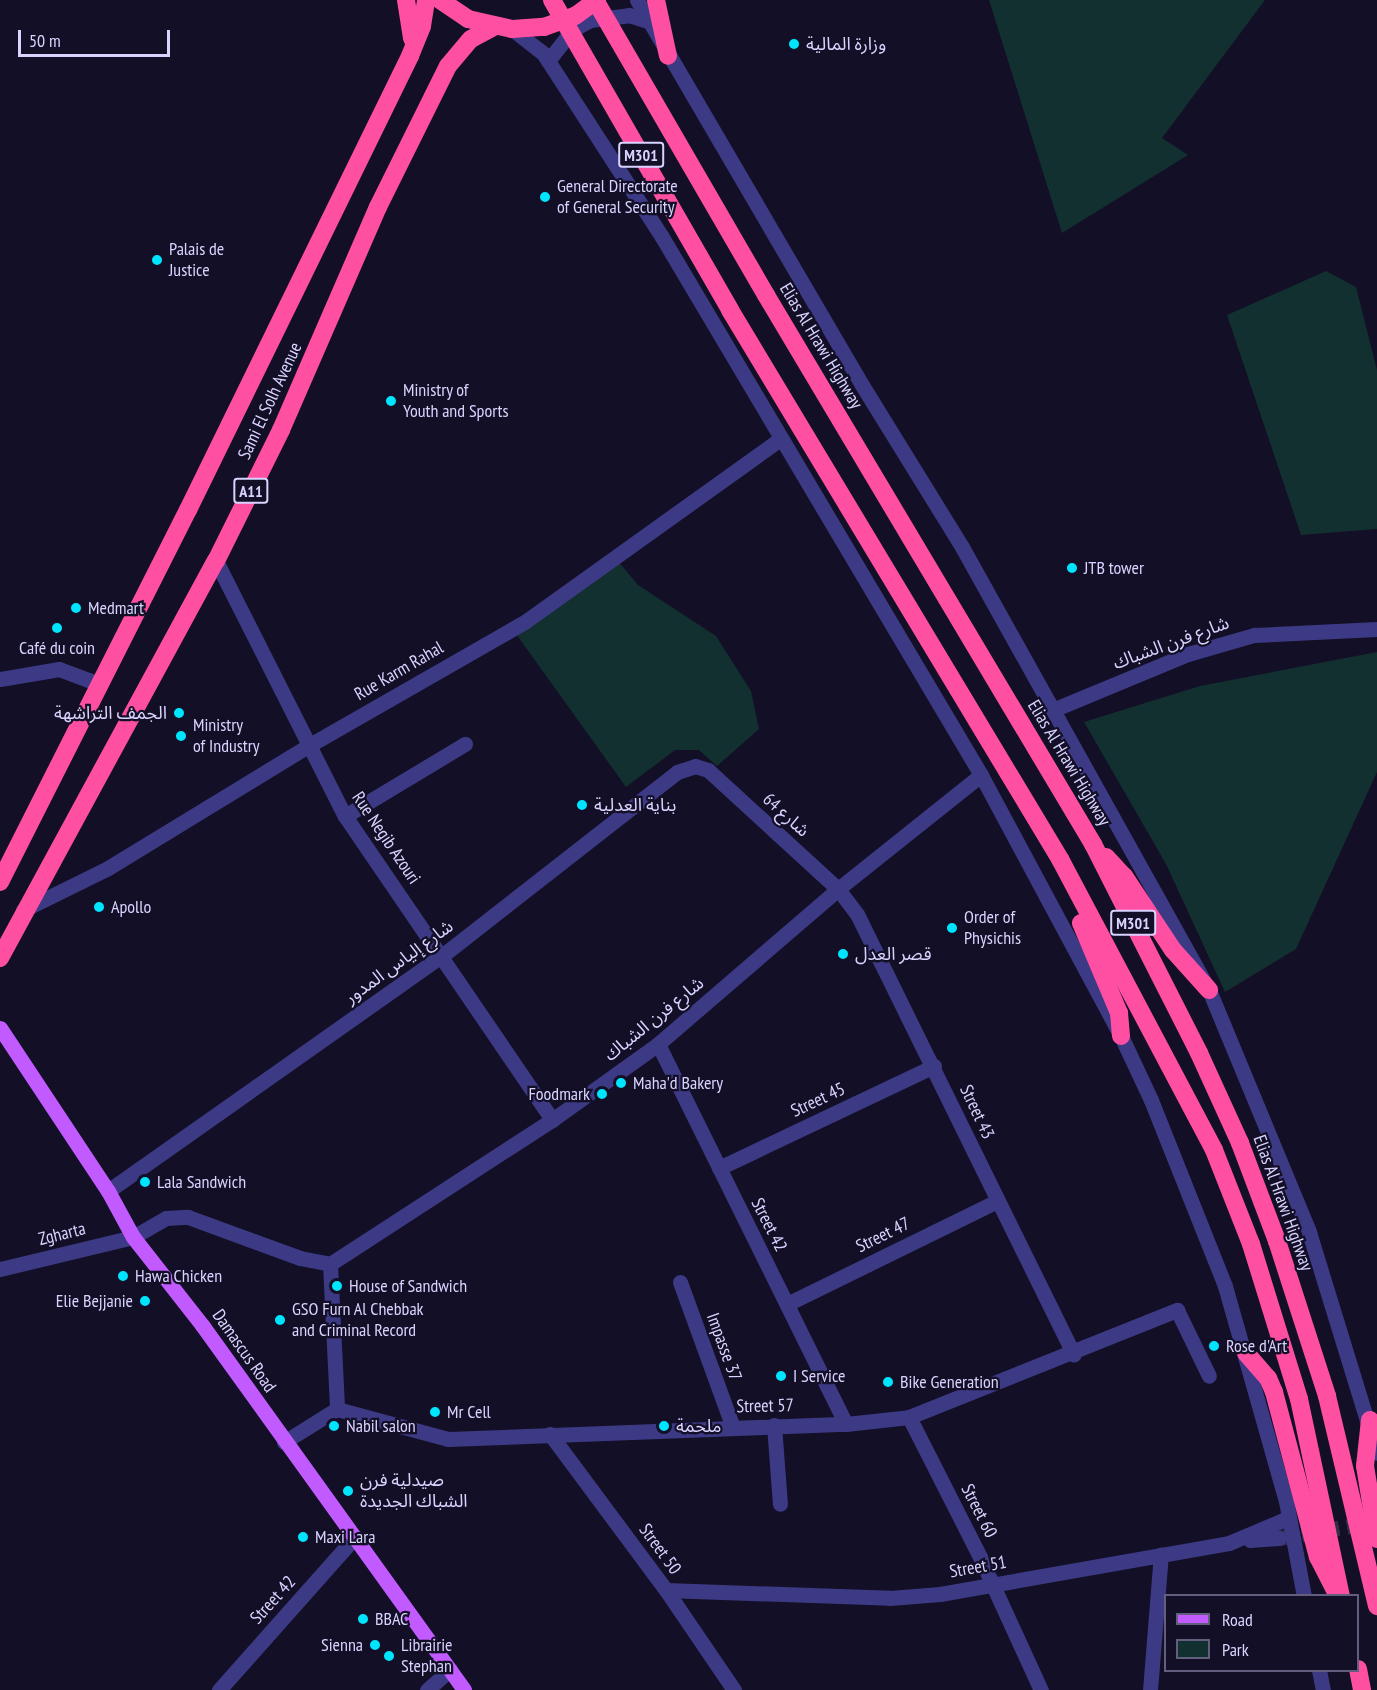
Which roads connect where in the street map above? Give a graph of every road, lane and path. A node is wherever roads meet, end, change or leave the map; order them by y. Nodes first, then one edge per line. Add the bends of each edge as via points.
1 (406, 0) edge
2 (426, 0) edge
3 (440, 0) edge
4 (552, 0) edge
5 (596, 0) edge
6 (638, 0) edge
7 (656, 0) edge
8 (648, 21) junction
9 (503, 28) junction
10 (410, 56) junction
11 (668, 56) junction
12 (548, 61) junction
13 (779, 440) junction
14 (216, 561) junction
15 (1377, 630) edge
16 (0, 679) edge
17 (99, 684) junction
18 (1055, 709) junction
19 (465, 744) dead end
20 (308, 746) junction
21 (708, 770) joint
22 (981, 775) junction
23 (345, 816) junction
24 (1093, 844) junction
25 (1060, 859) junction
26 (0, 882) edge
27 (838, 889) junction
28 (23, 910) junction
29 (443, 955) junction
30 (0, 958) edge
31 (1209, 990) junction
32 (0, 1028) edge
33 (1121, 1036) junction
34 (658, 1044) junction
35 (934, 1066) junction
36 (552, 1120) junction
37 (719, 1168) junction
38 (108, 1191) junction
39 (997, 1201) junction
40 (134, 1237) junction
41 (330, 1264) junction
42 (0, 1269) edge
43 (680, 1282) dead end
44 (787, 1304) junction
45 (1246, 1353) junction
46 (1074, 1355) junction
47 (1209, 1376) dead end
48 (336, 1409) junction
49 (909, 1417) junction
50 (1370, 1420) junction
51 (846, 1424) junction
52 (732, 1425) junction
53 (774, 1425) junction
54 (550, 1434) junction
55 (284, 1442) junction
56 (1377, 1453) edge
57 (780, 1504) dead end
58 (1288, 1518) junction
59 (355, 1537) junction
60 (1279, 1538) tunnel mouth
61 (1377, 1539) edge
62 (1229, 1543) junction
63 (1161, 1554) junction
64 (993, 1584) junction
65 (666, 1590) junction
66 (1304, 1594) edge
67 (1339, 1594) edge
68 (1340, 1594) edge
69 (1377, 1606) edge
70 (450, 1669) junction
71 (1319, 1672) edge
72 (1359, 1672) edge
73 (219, 1690) edge
74 (428, 1690) edge
75 (464, 1690) edge
76 (734, 1690) edge
77 (1041, 1690) edge
78 (1150, 1690) edge
79 (1323, 1690) edge
80 (1362, 1690) edge

1 - 10 highway via 412,28
2 - 10 highway, Sami El Solh Avenue via 422,26
3 - 9 highway via 468,19
4 - 25 highway, M301, bridge via 730,310
5 - 9 highway via 575,16 544,27
5 - 24 highway, Elias Al Hrawi Highway / M301, bridge via 766,295
6 - 8 street, Elias Al Hrawi Highway
7 - 11 highway
8 - 11 street, Elias Al Hrawi Highway
8 - 12 street via 629,15 590,20 572,30
9 - 12 street via 530,39
9 - 14 highway, Sami El Solh Avenue / A11 via 471,39 448,66 378,207 281,430
10 - 17 highway, Sami El Solh Avenue
11 - 18 street, Elias Al Hrawi Highway
12 - 13 street via 662,237
13 - 20 street, Rue Karm Rahal via 526,621
13 - 22 street
14 - 20 street, Rue Negib Azouri
14 - 28 highway, Sami El Solh Avenue / A11
15 - 18 street, شارع فرن الشباك via 1254,635 1188,654
16 - 17 street via 59,669
17 - 26 highway, Sami El Solh Avenue
18 - 31 street, Elias Al Hrawi Highway
19 - 23 street
20 - 23 street, Rue Negib Azouri
20 - 28 street, Rue Karm Rahal via 108,868
21 - 27 street, شارع 64
21 - 29 street, شارع إلياس المدور via 688,766 676,772
22 - 27 street, شارع فرن الشباك
22 - 33 street
23 - 29 street, Rue Negib Azouri
24 - 31 highway via 1124,876 1173,950
24 - 69 highway, Elias Al Hrawi Highway / M301 via 1199,1053 1240,1143 1273,1230 1327,1396
25 - 33 highway via 1070,895 1119,1013
25 - 68 highway, M301 via 1214,1150 1251,1244 1299,1399
27 - 34 street, شارع فرن الشباك
27 - 35 street, Street 43 via 875,944
28 - 30 highway, Sami El Solh Avenue / A11
29 - 36 street, Rue Negib Azouri
29 - 38 street, شارع إلياس المدور
31 - 50 street, Elias Al Hrawi Highway via 1309,1232
32 - 38 main road, Damascus Road
33 - 45 street via 1152,1100 1225,1286
34 - 36 street, شارع فرن الشباك
34 - 37 street, Street 42
35 - 37 street, Street 45
35 - 39 street, Street 43
36 - 41 street, شارع فرن الشباك
37 - 44 street, Street 42
38 - 40 main road, Damascus Road
39 - 44 street, Street 47
39 - 46 street, Street 43
40 - 41 street via 166,1218 188,1217 300,1258
40 - 42 street, Zgharta
40 - 55 main road, Damascus Road via 202,1324
41 - 48 street
43 - 52 street, Impasse 37
44 - 51 street, Street 42
45 - 58 street
45 - 67 highway via 1268,1378 1274,1392 1317,1557
46 - 47 street, Street 57 via 1177,1310
46 - 49 street, Street 57
48 - 54 street, Street 57 via 448,1439
48 - 55 street
49 - 51 street, Street 57
49 - 64 street, Street 60
50 - 56 street, Elias Al Hrawi Highway
50 - 61 highway via 1365,1466
51 - 53 street, Street 57
52 - 53 street, Street 57
52 - 54 street, Street 57
53 - 57 street
54 - 65 street, Street 50
55 - 59 main road, Damascus Road
58 - 62 street, Street 51
58 - 66 street
59 - 70 main road, Damascus Road
59 - 73 street, Street 42
60 - 62 street
62 - 63 street, Street 51
63 - 64 street, Street 51
63 - 78 street
64 - 65 street, Street 51 via 890,1598
64 - 77 street, Street 60
65 - 76 street, Street 50
70 - 74 street
70 - 75 main road, Damascus Road
71 - 79 street
72 - 80 highway

